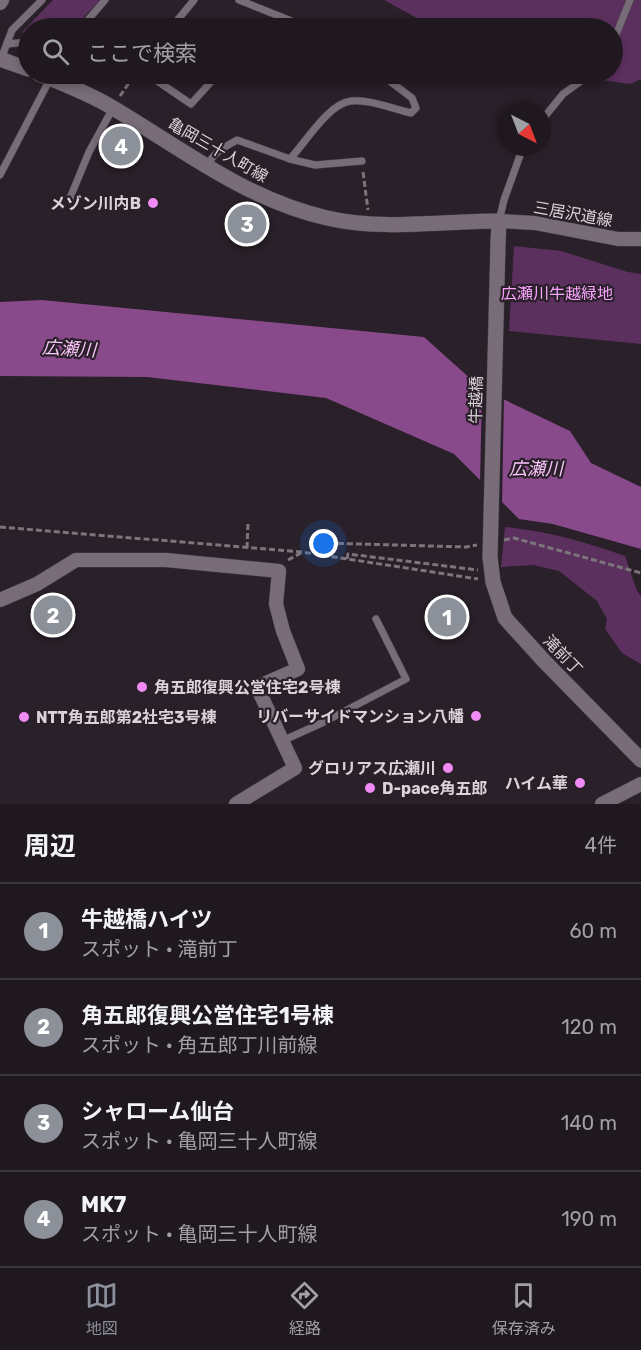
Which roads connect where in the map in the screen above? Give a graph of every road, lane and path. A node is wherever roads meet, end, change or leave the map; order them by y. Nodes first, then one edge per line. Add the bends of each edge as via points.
1 (42, 0) edge
2 (105, 0) edge
3 (194, 0) edge
4 (239, 0) edge
5 (630, 0) edge
6 (24, 18) edge
7 (90, 18) edge
8 (179, 18) edge
9 (284, 18) edge
10 (623, 18) edge
11 (18, 24) edge
12 (18, 43) edge
13 (7, 44) junction
14 (1, 59) edge
15 (18, 65) edge
16 (41, 84) edge
17 (67, 84) edge
18 (128, 84) edge
19 (161, 84) edge
20 (209, 84) edge
21 (394, 84) edge
22 (577, 84) edge
23 (116, 102) junction
24 (551, 109) edge
25 (520, 156) edge
26 (290, 159) junction
27 (362, 161) joint
28 (207, 167) junction
29 (0, 175) edge
30 (70, 198) dead end
31 (369, 213) dead end
32 (499, 221) junction
33 (641, 239) edge
34 (249, 523) dead end
35 (0, 527) edge
36 (247, 550) junction
37 (490, 557) joint
38 (347, 559) junction
39 (473, 569) dead end
40 (480, 579) dead end
41 (0, 600) edge
42 (376, 619) dead end
43 (282, 741) junction
44 (641, 760) edge
45 (641, 784) edge
46 (236, 804) edge
47 (602, 804) edge

1 - 6 lane
2 - 7 lane
3 - 8 lane
4 - 9 lane
5 - 10 lane
11 - 13 lane
12 - 13 lane
13 - 14 lane
14 - 15 street
16 - 29 lane
17 - 23 street, 亀岡三十人町線
18 - 23 path
19 - 20 lane via 190,104
21 - 26 lane via 412,98 416,108 411,114 364,101 349,101 329,112
22 - 24 lane
23 - 28 street, 亀岡三十人町線
23 - 30 lane
25 - 32 lane
26 - 27 lane via 315,165
26 - 28 lane via 237,141 209,160
27 - 31 path
28 - 32 street, 亀岡三十人町線 via 268,199 327,218 373,225
32 - 33 street, 三居沢道線
32 - 37 street, 牛越橋, bridge
34 - 36 path
35 - 36 path
36 - 38 path
37 - 44 street, 滝前丁 via 493,582 505,618
38 - 39 path via 348,554
38 - 40 path
41 - 43 street via 37,584 76,560 166,560 279,571 276,604 298,669 257,687
42 - 43 lane via 405,679
43 - 46 street via 295,768
45 - 47 street

